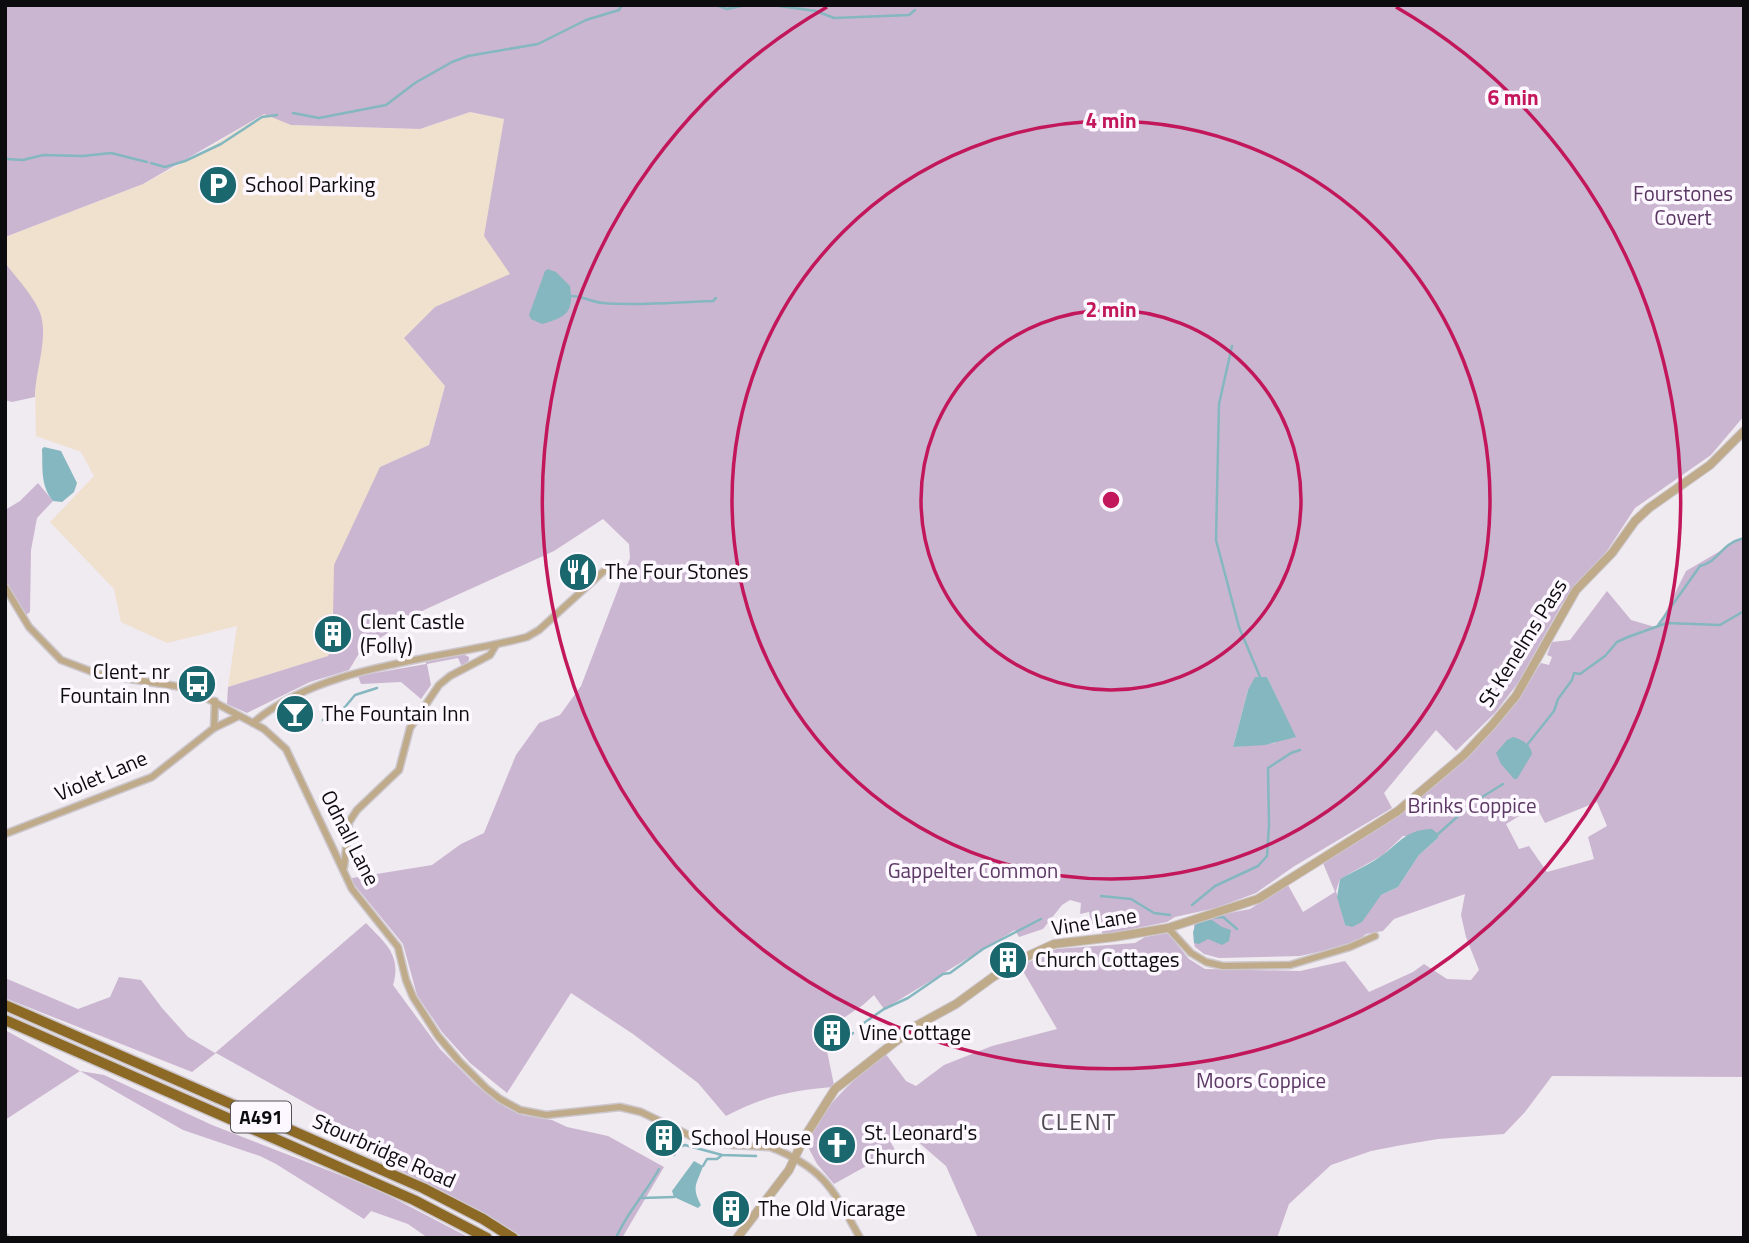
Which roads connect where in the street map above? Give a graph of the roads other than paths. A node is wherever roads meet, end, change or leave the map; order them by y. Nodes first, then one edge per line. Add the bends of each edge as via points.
1 (1744, 432) edge
2 (605, 570) dead end
3 (5, 587) edge
4 (496, 645) junction
5 (468, 650) junction
6 (474, 664) junction
7 (215, 701) junction
8 (239, 716) junction
9 (253, 723) junction
10 (214, 729) junction
11 (5, 834) edge
12 (344, 868) junction
13 (1168, 928) junction
14 (1375, 936) dead end
15 (5, 1005) edge
16 (5, 1020) edge
17 (804, 1139) junction
18 (768, 1147) junction
19 (794, 1160) junction
20 (487, 1238) edge
21 (513, 1238) edge
22 (737, 1238) edge
23 (860, 1238) edge

1 - 13 street, St Kenelms Pass via 1626,532 1576,590 1516,696 1464,755 1398,811 1286,883 1249,902
2 - 4 street via 539,630
3 - 7 street, Odnall Lane via 29,627 61,660 97,674 188,688
4 - 5 street
4 - 6 street via 491,655
5 - 6 street
5 - 9 street via 334,679 272,708
6 - 12 street via 439,685 410,727 399,770 349,822
7 - 8 street, Odnall Lane
7 - 10 street
8 - 9 street, Odnall Lane
8 - 10 street, Violet Lane
9 - 12 street, Odnall Lane via 286,749
10 - 11 street, Violet Lane via 152,777
12 - 18 street, Odnall Lane via 352,889 398,947 413,997 438,1036 500,1099 520,1110 545,1115 620,1107 701,1140
13 - 14 street via 1191,953 1223,966 1290,965
13 - 17 street, Vine Lane via 1054,944 1030,955 889,1045 835,1089
15 - 21 highway, Stourbridge Road / A491 via 423,1188
16 - 20 highway, Stourbridge Road / A491 via 414,1200
17 - 18 street, Odnall Lane
17 - 19 street, Vine Lane
18 - 19 street, Odnall Lane
19 - 22 street, Vine Lane
19 - 23 street, Odnall Lane via 811,1167 831,1186

